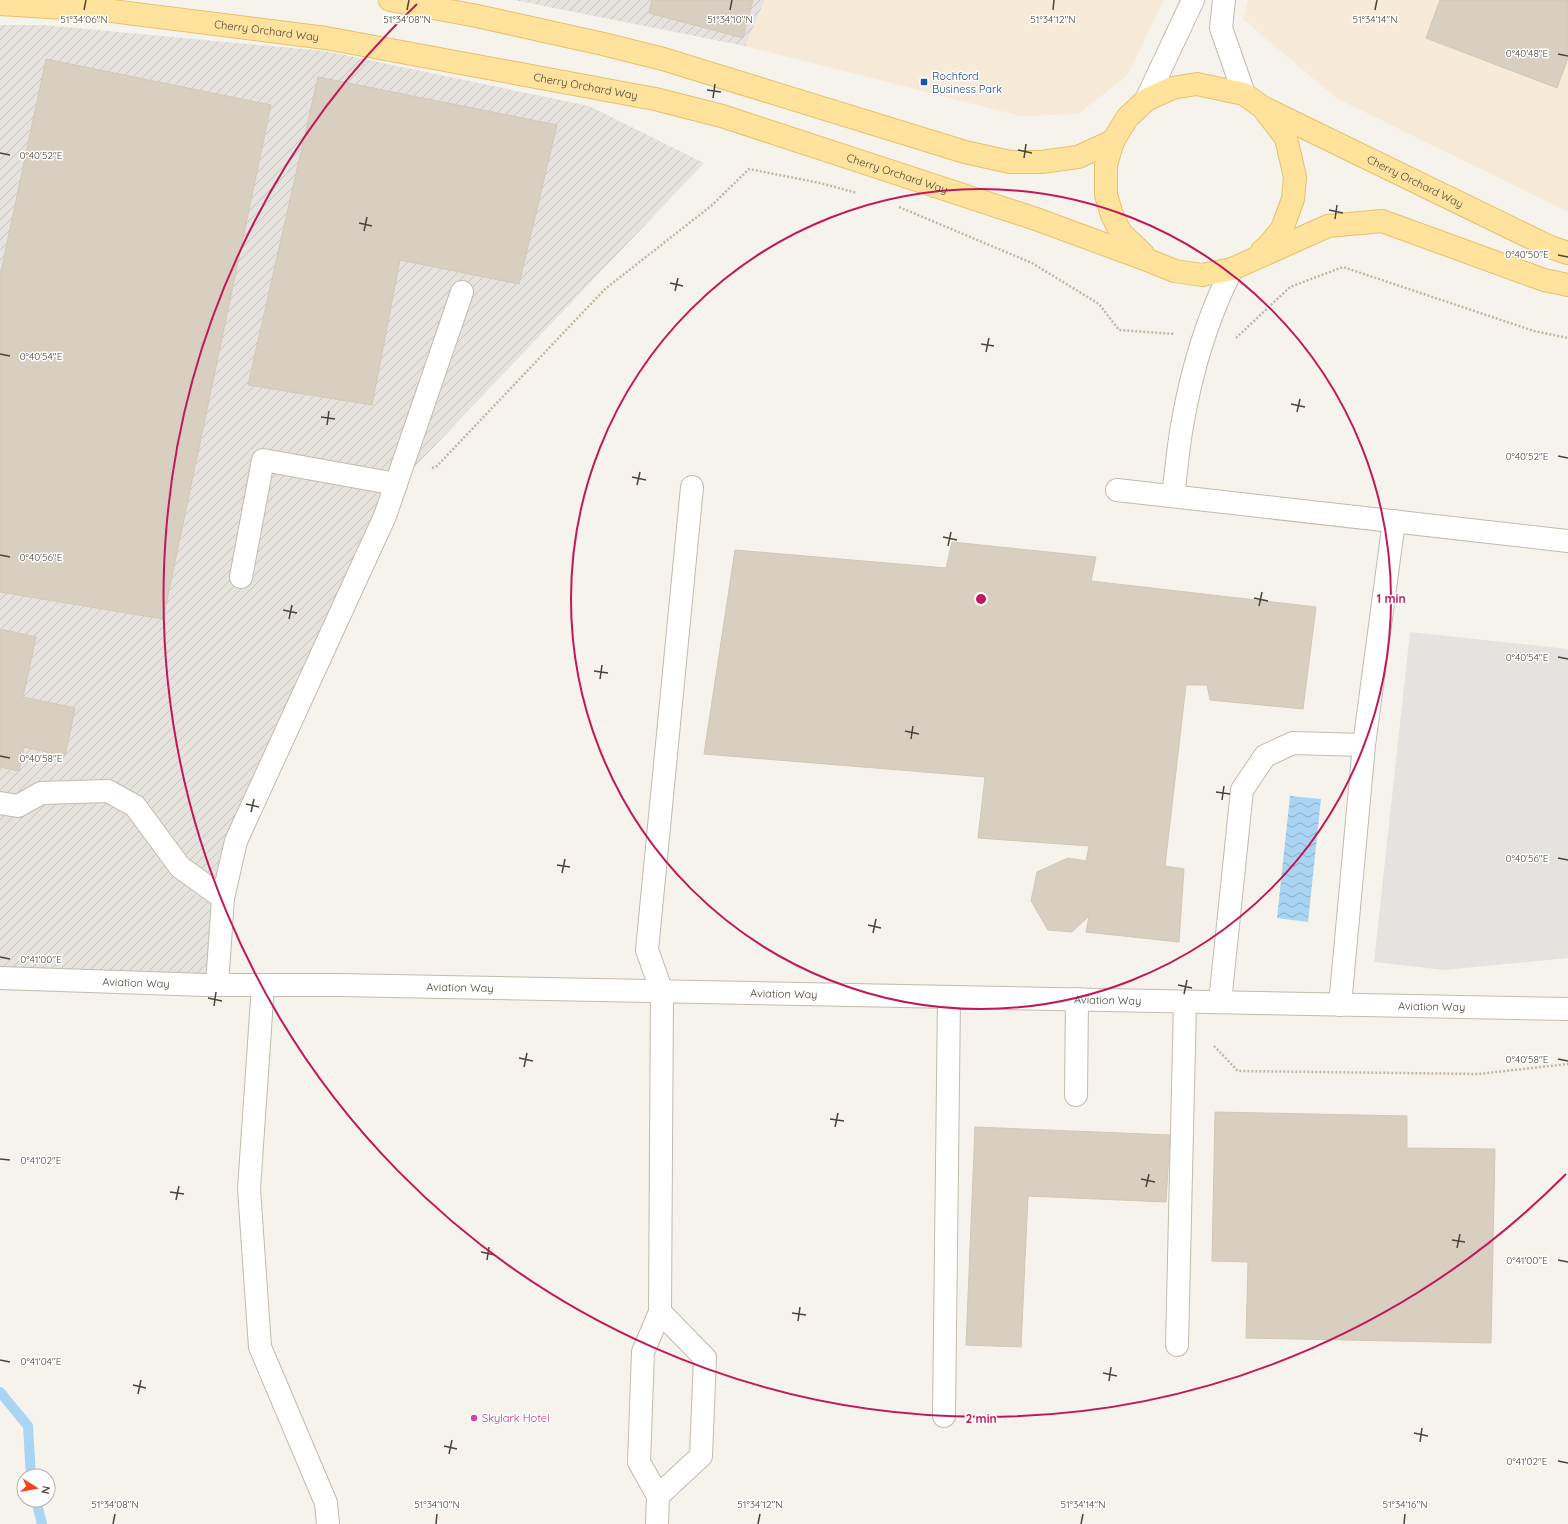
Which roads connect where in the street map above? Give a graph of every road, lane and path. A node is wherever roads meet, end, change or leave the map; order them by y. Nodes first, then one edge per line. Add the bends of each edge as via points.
1 (390, 0) edge
2 (1193, 0) edge
3 (1224, 0) edge
4 (0, 4) edge
5 (1244, 94) junction
6 (1146, 100) junction
7 (1262, 107) junction
8 (1113, 141) junction
9 (864, 195) dead end
10 (892, 204) dead end
11 (1568, 253) edge
12 (1254, 258) junction
13 (1150, 261) junction
14 (1232, 269) junction
15 (1568, 284) edge
16 (462, 292) dead end
17 (1205, 336) junction
18 (1568, 338) edge
19 (396, 484) junction
20 (692, 487) dead end
21 (1117, 490) dead end
22 (1173, 496) junction
23 (1394, 521) junction
24 (1568, 541) edge
25 (241, 577) dead end
26 (1364, 745) junction
27 (0, 803) edge
28 (223, 898) junction
29 (0, 978) edge
30 (217, 985) junction
31 (263, 985) junction
32 (662, 992) junction
33 (949, 997) junction
34 (1077, 1000) junction
35 (1185, 1002) junction
36 (1220, 1002) junction
37 (1340, 1005) junction
38 (1568, 1009) edge
39 (1076, 1095) dead end
40 (660, 1312) junction
41 (1177, 1345) dead end
42 (944, 1416) dead end
43 (658, 1496) junction
44 (328, 1524) edge
45 (657, 1524) edge

1 - 8 main road via 477,16 663,59 965,152 1010,162 1041,162 1078,157
2 - 6 street
3 - 5 street via 1221,28
4 - 13 main road, Cherry Orchard Way via 112,10 326,38 655,99 737,121 1043,222
5 - 6 main road, Cherry Orchard Way via 1197,84 1172,88
5 - 7 main road, Cherry Orchard Way
6 - 8 main road, Cherry Orchard Way via 1127,118
7 - 11 main road, Cherry Orchard Way via 1550,247
7 - 12 main road, Cherry Orchard Way via 1286,138 1295,177 1293,199 1282,228 1268,246
8 - 13 main road, Cherry Orchard Way via 1106,165 1106,195 1112,215 1121,234
9 - 19 path via 820,183 748,169 711,206 605,290 437,466
10 - 17 path via 1032,264 1099,304 1119,330
12 - 14 main road, Cherry Orchard Way
12 - 15 main road, Cherry Orchard Way via 1328,226 1382,221 1544,280
13 - 14 main road, Cherry Orchard Way via 1175,271 1202,275
14 - 17 street via 1219,294
16 - 19 street
17 - 18 path via 1236,338 1290,286 1343,267 1534,332
17 - 22 street via 1182,426
19 - 25 street via 263,460
19 - 28 street via 385,516 236,841
20 - 32 street via 647,950
21 - 22 street
22 - 23 street
23 - 24 street
23 - 26 street
26 - 36 street via 1293,743 1265,756 1242,790
26 - 37 street
27 - 28 street via 18,806 41,793 108,791 135,806 180,867
28 - 30 street
29 - 30 street, Aviation Way
30 - 31 street, Aviation Way
31 - 32 street, Aviation Way
31 - 44 street via 249,1189 260,1347 326,1503
32 - 33 street, Aviation Way
32 - 40 street
33 - 34 street, Aviation Way
33 - 42 street
34 - 35 street, Aviation Way
34 - 39 street
35 - 36 street, Aviation Way
35 - 41 street
36 - 37 street, Aviation Way
37 - 38 street, Aviation Way
40 - 43 street via 643,1352 639,1462
40 - 43 street via 705,1358 701,1456
43 - 45 street

